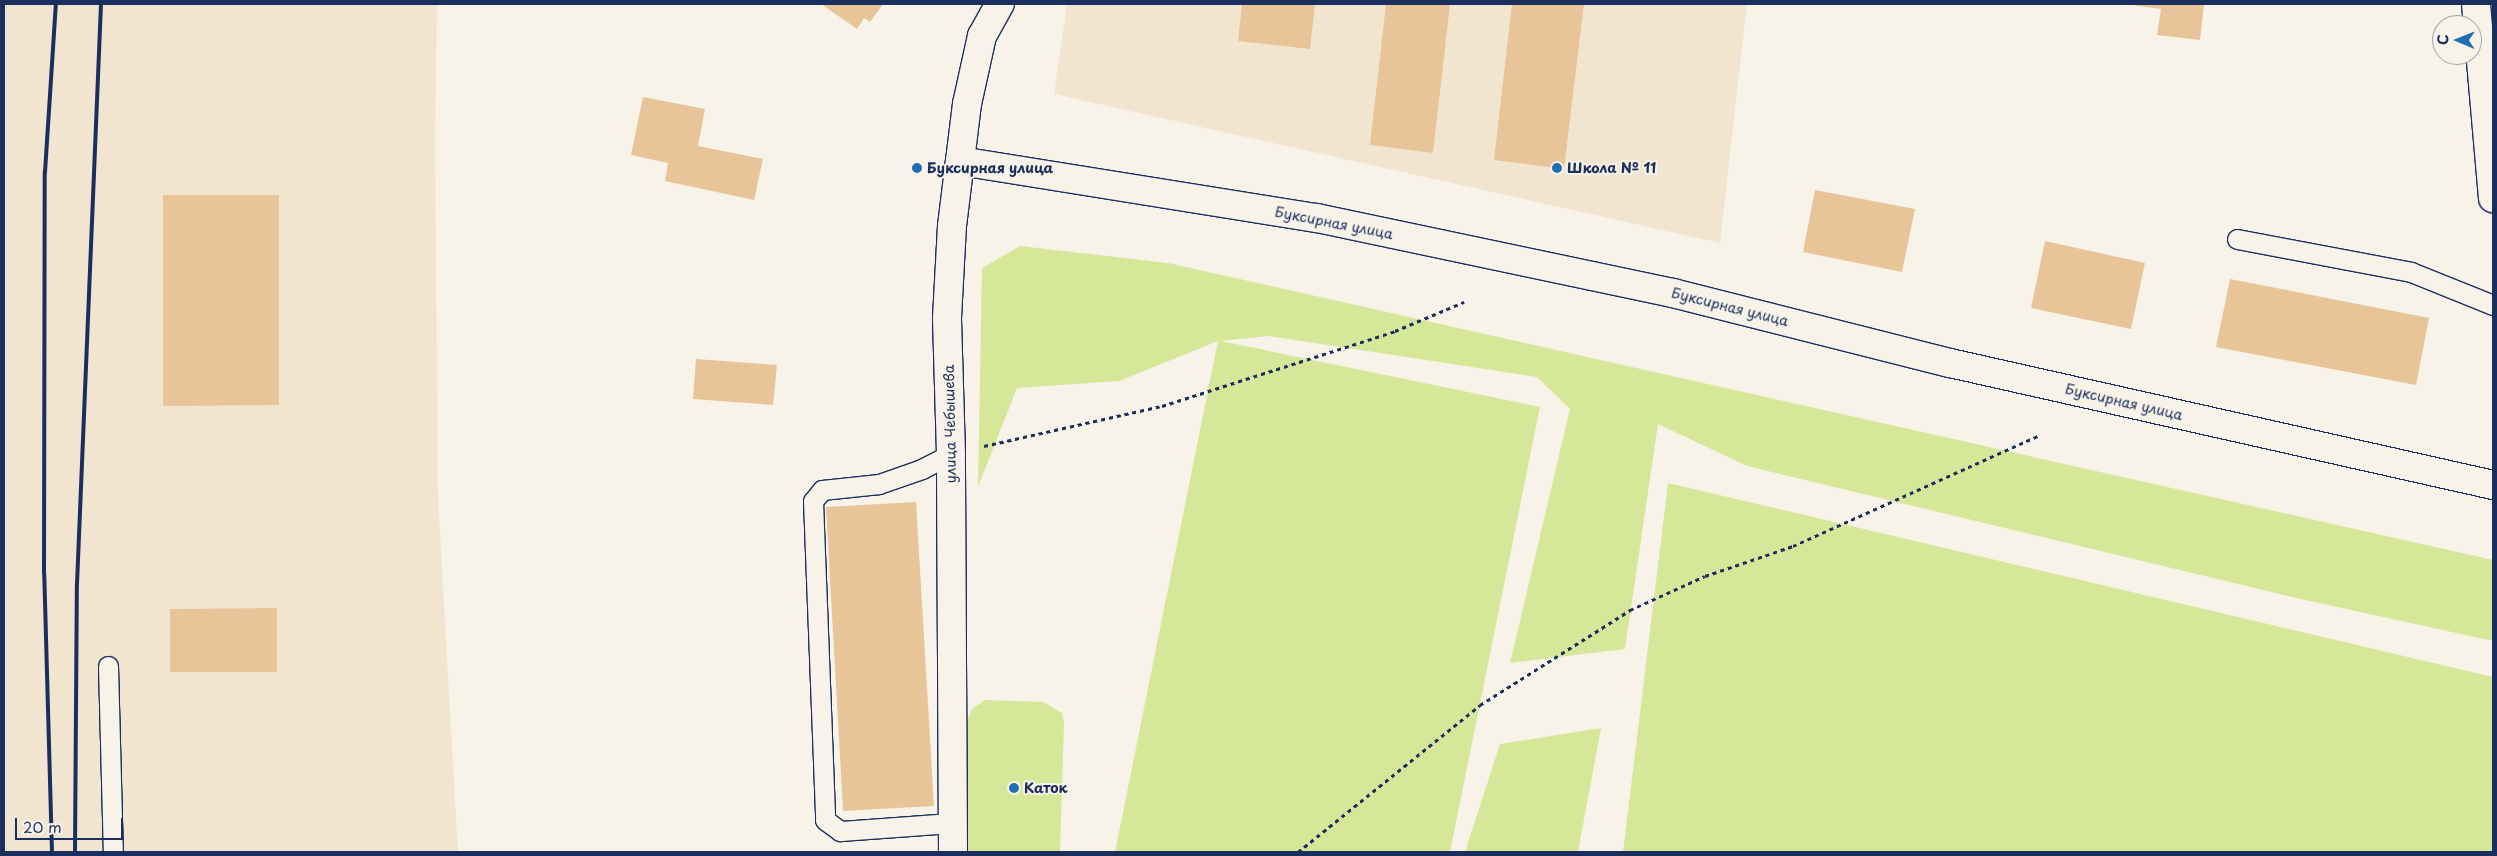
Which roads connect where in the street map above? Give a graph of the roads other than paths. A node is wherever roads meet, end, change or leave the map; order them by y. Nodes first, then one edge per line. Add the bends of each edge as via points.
1 (1000, 4) edge
2 (2476, 4) edge
3 (960, 161) junction
4 (2493, 198) edge
5 (2237, 239) dead end
6 (2493, 305) edge
7 (951, 454) junction
8 (2493, 485) edge
9 (108, 666) dead end
10 (952, 823) junction
11 (113, 852) edge
12 (953, 852) edge

1 - 3 street, улица Чебышева via 982,36 967,104
2 - 4 street
3 - 7 street, улица Чебышева via 952,226 947,318
3 - 8 street, Буксирная улица via 1317,218 1672,293 1950,363
5 - 6 lane via 2411,272
7 - 10 street, улица Чебышева
7 - 10 lane via 922,469 879,484 822,490 813,501 825,820 840,830
9 - 11 lane
10 - 12 street, улица Чебышева

